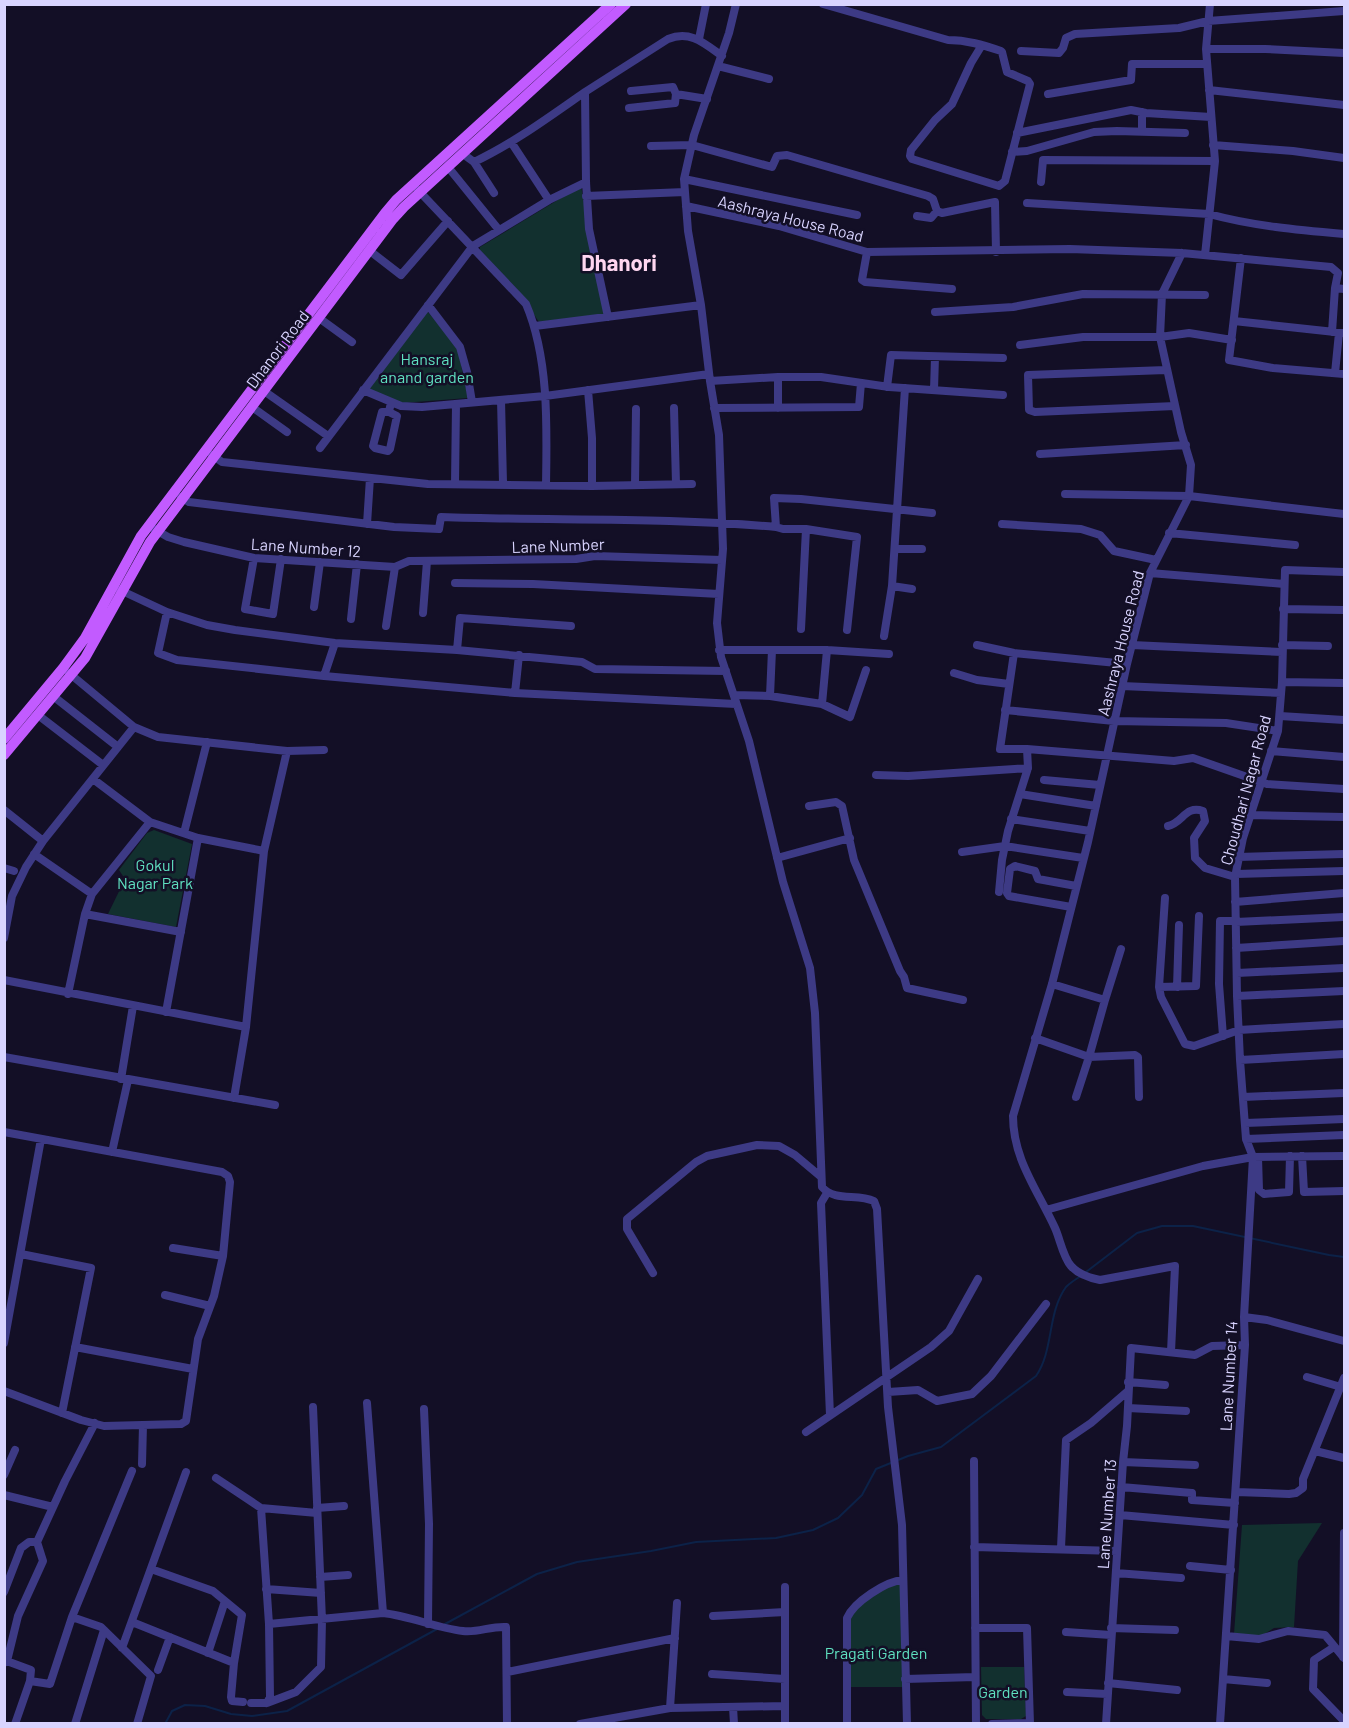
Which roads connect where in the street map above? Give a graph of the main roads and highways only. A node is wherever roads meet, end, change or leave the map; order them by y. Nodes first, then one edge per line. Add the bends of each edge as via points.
1 (611, 4) edge
2 (627, 4) edge
3 (536, 79) junction
4 (417, 188) junction
5 (269, 375) junction
6 (210, 454) junction
7 (67, 672) junction
8 (4, 739) edge
9 (4, 755) edge

1 - 3 main road, Dhanori Road
2 - 3 main road, Dhanori Road
3 - 4 main road, Dhanori Road
3 - 4 main road, Dhanori Road via 463,154
4 - 5 main road, Dhanori Road via 319,318
4 - 5 main road, Dhanori Road via 385,213
5 - 6 main road, Dhanori Road
5 - 6 main road, Dhanori Road via 264,391
6 - 7 main road, Dhanori Road via 135,557 89,652
7 - 8 main road, Dhanori Road
7 - 9 main road, Dhanori Road via 53,696

